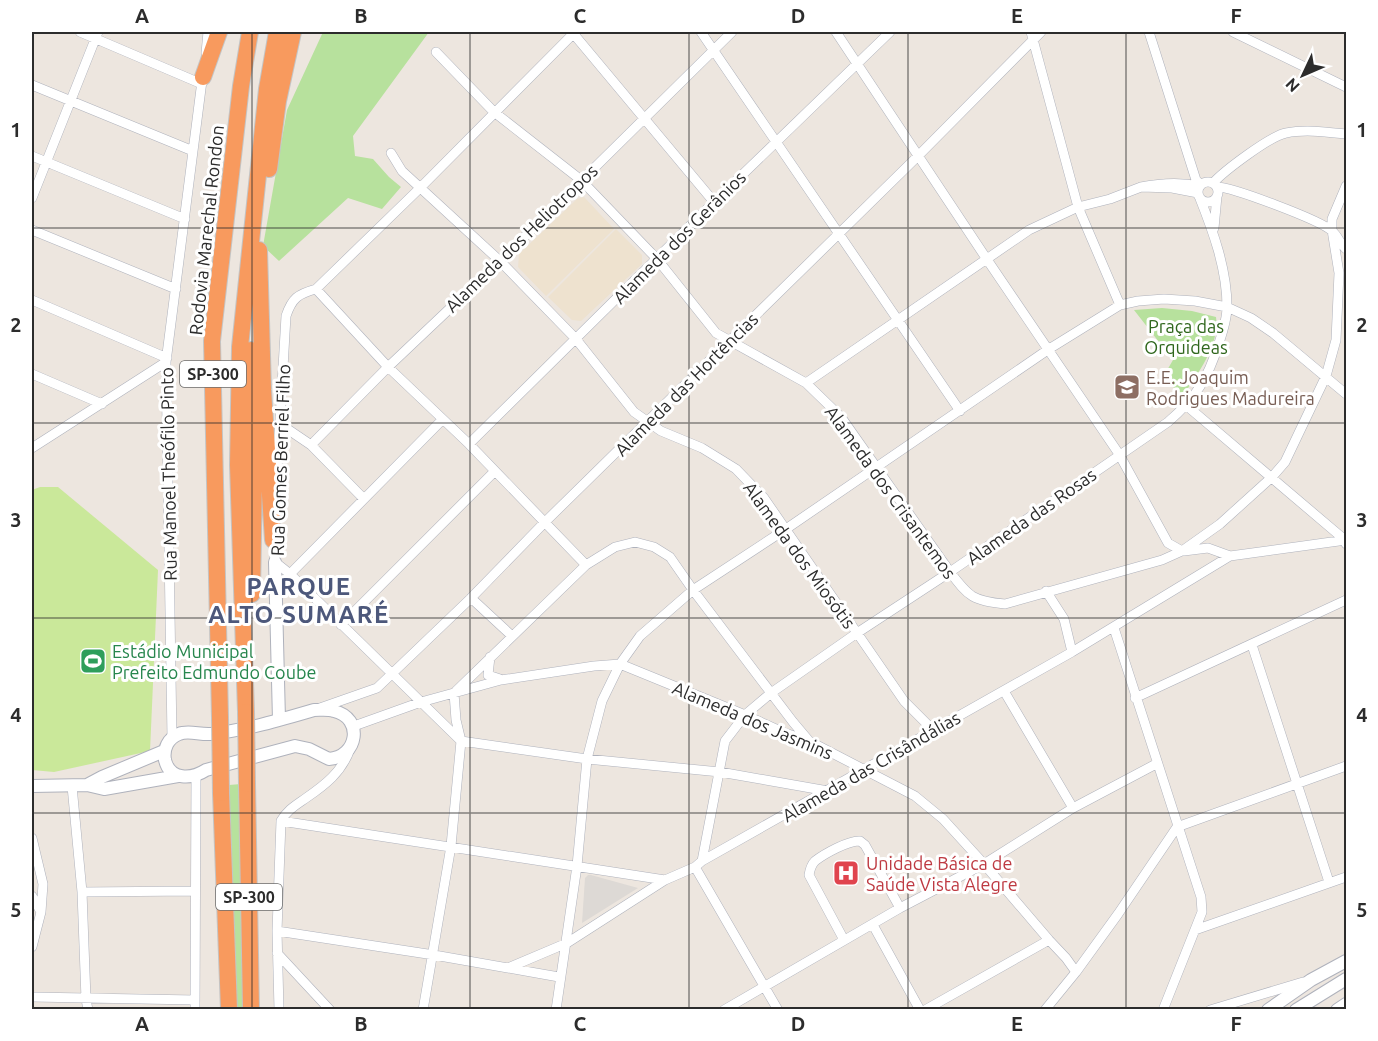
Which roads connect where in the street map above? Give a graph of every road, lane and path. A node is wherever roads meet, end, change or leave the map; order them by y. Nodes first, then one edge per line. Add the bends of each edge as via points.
1 (80, 32) edge
2 (208, 32) edge
3 (219, 32) edge
4 (250, 32) edge
5 (277, 32) edge
6 (293, 32) edge
7 (574, 32) edge
8 (701, 32) edge
9 (732, 32) edge
10 (836, 32) edge
11 (890, 32) edge
12 (1149, 32) edge
13 (1233, 32) edge
14 (1035, 34) edge
15 (97, 35) edge
16 (714, 50) junction
17 (436, 52) dead end
18 (858, 63) junction
19 (202, 80) junction
20 (32, 85) edge
21 (1347, 87) edge
22 (70, 101) junction
23 (494, 112) junction
24 (645, 118) junction
25 (1347, 134) edge
26 (777, 141) junction
27 (193, 151) junction
28 (391, 153) dead end
29 (919, 155) junction
30 (32, 156) edge
31 (46, 162) junction
32 (581, 180) junction
33 (1347, 186) edge
34 (420, 188) junction
35 (1216, 189) junction
36 (1199, 190) junction
37 (32, 198) edge
38 (714, 202) junction
39 (1078, 207) junction
40 (184, 219) junction
41 (32, 230) edge
42 (1332, 230) junction
43 (838, 233) junction
44 (1214, 234) junction
45 (1347, 249) edge
46 (260, 250) junction
47 (986, 258) junction
48 (657, 259) junction
49 (500, 261) junction
50 (176, 289) junction
51 (316, 289) junction
52 (32, 300) edge
53 (1120, 305) junction
54 (1227, 307) junction
55 (897, 320) junction
56 (576, 339) junction
57 (730, 341) junction
58 (1049, 349) junction
59 (166, 360) junction
60 (388, 367) junction
61 (32, 374) edge
62 (145, 376) junction
63 (1326, 376) junction
64 (166, 379) junction
65 (806, 383) junction
66 (1347, 394) edge
67 (102, 404) junction
68 (1187, 406) junction
69 (960, 411) junction
70 (442, 420) junction
71 (648, 422) junction
72 (280, 424) junction
73 (469, 444) junction
74 (311, 445) junction
75 (32, 446) edge
76 (1119, 454) junction
77 (877, 467) junction
78 (495, 471) junction
79 (1272, 477) junction
80 (364, 499) junction
81 (544, 523) junction
82 (786, 530) junction
83 (273, 540) junction
84 (1346, 542) edge
85 (1182, 551) junction
86 (1230, 556) junction
87 (275, 562) junction
88 (586, 565) junction
89 (950, 572) junction
90 (290, 574) junction
91 (693, 590) junction
92 (1046, 591) junction
93 (471, 598) junction
94 (1347, 600) edge
95 (341, 625) junction
96 (1114, 628) junction
97 (857, 633) junction
98 (512, 636) junction
99 (1252, 645) junction
100 (1072, 652) junction
101 (489, 657) junction
102 (620, 664) junction
103 (390, 674) junction
104 (244, 680) junction
105 (501, 680) junction
106 (1004, 691) junction
107 (454, 693) junction
108 (771, 693) junction
109 (1135, 698) junction
110 (422, 702) junction
111 (314, 710) junction
112 (745, 715) junction
113 (279, 720) junction
114 (793, 722) junction
115 (354, 726) junction
116 (933, 730) junction
117 (785, 734) junction
118 (172, 738) junction
119 (461, 741) junction
120 (809, 741) junction
121 (350, 749) junction
122 (164, 751) junction
123 (587, 759) junction
124 (1156, 764) junction
125 (1347, 766) edge
126 (866, 770) junction
127 (720, 772) junction
128 (196, 775) junction
129 (178, 776) junction
130 (1298, 782) junction
131 (87, 785) junction
132 (32, 786) edge
133 (72, 786) junction
134 (828, 791) junction
135 (1073, 808) junction
136 (281, 821) junction
137 (1177, 828) junction
138 (32, 838) edge
139 (451, 846) junction
140 (698, 864) junction
141 (984, 864) junction
142 (577, 866) junction
143 (1347, 877) edge
144 (665, 880) junction
145 (1329, 882) junction
146 (43, 884) junction
147 (32, 887) edge
148 (194, 891) junction
149 (82, 892) junction
150 (32, 896) edge
151 (900, 908) junction
152 (41, 912) junction
153 (873, 925) junction
154 (1195, 930) junction
155 (277, 931) junction
156 (844, 940) junction
157 (1049, 940) junction
158 (567, 944) junction
159 (32, 947) edge
160 (277, 953) junction
161 (434, 955) junction
162 (1347, 961) edge
163 (508, 968) junction
164 (1076, 972) junction
165 (560, 977) junction
166 (1347, 979) edge
167 (1311, 980) junction
168 (764, 987) junction
169 (32, 997) edge
170 (86, 999) junction
171 (1347, 1004) edge
172 (195, 1005) edge
173 (88, 1010) edge
174 (229, 1010) edge
175 (251, 1010) edge
176 (279, 1010) edge
177 (330, 1010) edge
178 (423, 1010) edge
179 (556, 1010) edge
180 (724, 1010) edge
181 (778, 1010) edge
182 (920, 1010) edge
183 (925, 1010) edge
184 (1045, 1010) edge
185 (1163, 1010) edge
186 (1210, 1010) edge
187 (1268, 1010) edge
188 (1296, 1010) edge
189 (1337, 1010) edge

1 - 15 street
2 - 19 street, Rua Manoel Theófilo Pinto
3 - 19 highway
4 - 174 highway, Rodovia Marechal Rondon / SP-300, bridge via 212,341
5 - 104 highway, SP-300 via 267,89 240,347 238,465
6 - 46 highway via 278,101
7 - 23 street, Rua Gomes Berriel Filho
7 - 24 street
8 - 16 street
9 - 16 street, Alameda dos Heliotropos
10 - 18 street
11 - 18 street, Alameda dos Gerânios
12 - 36 street
13 - 21 street
14 - 29 street, Alameda das Hortências
14 - 39 street
15 - 19 street
15 - 22 street
16 - 24 street, Alameda dos Heliotropos
16 - 26 street
17 - 23 street, Alameda dos Crisantemos
18 - 26 street, Alameda dos Gerânios
18 - 29 street
19 - 27 street, Rua Manoel Theófilo Pinto
20 - 22 street
22 - 27 street
22 - 31 street
23 - 32 street, Alameda dos Crisantemos
23 - 34 street, Rua Gomes Berriel Filho
24 - 32 street, Alameda dos Heliotropos
24 - 38 street
25 - 35 street via 1284,133 1219,176
26 - 38 street, Alameda dos Gerânios
26 - 43 street
27 - 40 street, Rua Manoel Theófilo Pinto
28 - 34 street, Alameda dos Miosótis via 402,171
29 - 43 street, Alameda das Hortências
29 - 47 street
30 - 31 street
31 - 37 street
31 - 40 street
32 - 48 street, Alameda dos Crisantemos
32 - 49 street, Alameda dos Heliotropos
33 - 42 street via 1332,219
34 - 49 street, Alameda dos Miosótis
34 - 51 street, Rua Gomes Berriel Filho
35 - 36 street via 1205,182
35 - 36 street via 1210,202 1203,201
35 - 42 street via 1226,188
35 - 44 street
36 - 39 street via 1182,183 1156,184
36 - 44 street
38 - 48 street, Alameda dos Gerânios
39 - 47 street via 1029,230
39 - 53 street
40 - 50 street, Rua Manoel Theófilo Pinto
41 - 50 street
42 - 45 street
42 - 63 street via 1339,273 1336,340
43 - 55 street
43 - 57 street, Alameda das Hortências
44 - 54 street, Alameda das Rosas
46 - 83 highway via 263,390
46 - 104 highway via 250,355 252,592
47 - 55 street
47 - 58 street
48 - 56 street, Alameda dos Gerânios
48 - 57 street, Alameda dos Crisantemos via 716,333
49 - 56 street, Alameda dos Miosótis
49 - 60 street, Alameda dos Heliotropos
50 - 59 street, Rua Manoel Theófilo Pinto
51 - 60 street
51 - 72 street, Rua Gomes Berriel Filho via 298,294 286,316
52 - 59 street
53 - 54 street via 1164,299
53 - 58 street
54 - 63 street via 1258,323
54 - 68 street, Alameda das Rosas via 1213,361
55 - 65 street
55 - 69 street
56 - 71 street, Alameda dos Miosótis via 634,412
56 - 73 street, Alameda dos Gerânios
57 - 65 street, Alameda dos Crisantemos
57 - 71 street, Alameda das Hortências
58 - 69 street
58 - 76 street
59 - 62 street
59 - 64 street, Rua Manoel Theófilo Pinto
60 - 70 street
60 - 74 street, Alameda dos Heliotropos
61 - 67 street
62 - 64 street
62 - 67 street
63 - 66 street
63 - 79 street via 1285,462
64 - 118 street, Rua Manoel Theófilo Pinto
65 - 77 street, Alameda dos Crisantemos via 841,417
67 - 75 street
68 - 76 street, Alameda das Rosas
68 - 79 street
69 - 77 street
70 - 73 street
70 - 80 street
71 - 81 street, Alameda das Hortências
71 - 82 street, Alameda dos Miosótis via 736,469 764,498
72 - 74 street
72 - 83 street, Rua Gomes Berriel Filho
73 - 78 street
74 - 80 street
76 - 85 street via 1168,543
76 - 89 street, Alameda das Rosas
77 - 82 street
77 - 89 street, Alameda dos Crisantemos
78 - 81 street
78 - 95 street
79 - 84 street
79 - 85 street via 1220,524
80 - 90 street
81 - 88 street
81 - 93 street, Alameda das Hortências
82 - 91 street
82 - 97 street, Alameda dos Miosótis
83 - 87 street, Rua Gomes Berriel Filho
84 - 86 street
85 - 86 street via 1208,548
85 - 92 street, Alameda dos Crisantemos
86 - 96 street, Alameda das Crisândálias
87 - 90 street
87 - 113 street, Rua Gomes Berriel Filho
88 - 91 street via 615,547 635,542 654,546 670,557
88 - 98 street
89 - 92 street, Alameda dos Crisantemos via 966,592 982,602 1005,604
89 - 97 street, Alameda das Rosas
90 - 95 street
91 - 102 street via 640,636
91 - 108 street
92 - 100 street via 1064,619
93 - 98 street
93 - 103 street, Alameda das Hortências
94 - 99 street
95 - 103 street
96 - 100 street, Alameda das Crisândálias
96 - 109 street
97 - 108 street, Alameda das Rosas
97 - 116 street, Alameda dos Miosótis via 904,701
98 - 101 street
99 - 109 street
99 - 130 street
100 - 106 street, Alameda das Crisândálias
101 - 105 street via 489,675
101 - 107 street
102 - 105 street, Alameda dos Jasmins
102 - 112 street, Alameda dos Jasmins
102 - 123 street via 602,701
103 - 110 street
103 - 111 street, Alameda das Hortências via 377,688
104 - 175 highway, SP-300, bridge
105 - 107 street, Alameda dos Jasmins
106 - 116 street, Alameda das Crisândálias
106 - 135 street
107 - 110 street, Alameda dos Jasmins
107 - 119 street
108 - 112 street, Alameda das Rosas
108 - 114 street
109 - 124 street
110 - 115 street, Alameda dos Jasmins
110 - 119 street
111 - 113 street
111 - 115 street via 333,710
112 - 117 street, Alameda dos Jasmins
112 - 127 street, Alameda das Rosas via 725,741
113 - 118 street
114 - 117 street
114 - 120 street
115 - 121 street
116 - 126 street, Alameda das Crisândálias
117 - 120 street, Alameda dos Jasmins
118 - 122 street
119 - 123 street
119 - 139 street
120 - 126 street, Alameda dos Jasmins
121 - 128 street via 329,759 296,746
121 - 136 street via 332,778
122 - 129 street via 167,766
122 - 131 street
123 - 127 street
123 - 142 street
124 - 135 street
124 - 137 street
125 - 130 street
126 - 134 street, Alameda das Crisândálias
126 - 141 street, Alameda dos Jasmins via 915,796 943,819
127 - 134 street
127 - 140 street, Alameda das Rosas
128 - 129 street
128 - 148 street
129 - 131 street via 104,789
130 - 137 street
130 - 145 street
131 - 133 street
132 - 133 street
133 - 149 street
134 - 140 street, Alameda das Crisândálias
135 - 141 street
136 - 139 street
136 - 155 street
137 - 154 street via 1201,897 1202,912
137 - 164 street
138 - 146 street
139 - 142 street
139 - 161 street
140 - 144 street, Alameda das Crisândálias
140 - 168 street
141 - 151 street
141 - 157 street, Alameda dos Jasmins
142 - 144 street
142 - 158 street
143 - 145 street
144 - 158 street, Alameda das Crisândálias
145 - 154 street
146 - 147 street
146 - 152 street
148 - 149 street
148 - 172 street
149 - 170 street
150 - 152 street
151 - 153 street
151 - 156 street via 865,845 852,840 814,862 809,875
152 - 159 street
153 - 156 street
153 - 182 street
154 - 185 street
155 - 160 street
155 - 161 street
156 - 168 street
157 - 164 street, Alameda dos Jasmins
157 - 183 street
158 - 163 street, Alameda das Crisândálias
158 - 165 street
160 - 176 street
160 - 177 street
161 - 163 street
161 - 178 street
162 - 167 street
163 - 165 street
164 - 184 street
165 - 179 street
166 - 188 street
167 - 186 street
167 - 187 street
168 - 180 street
168 - 181 street
169 - 170 street
170 - 172 street
170 - 173 street
171 - 189 street

